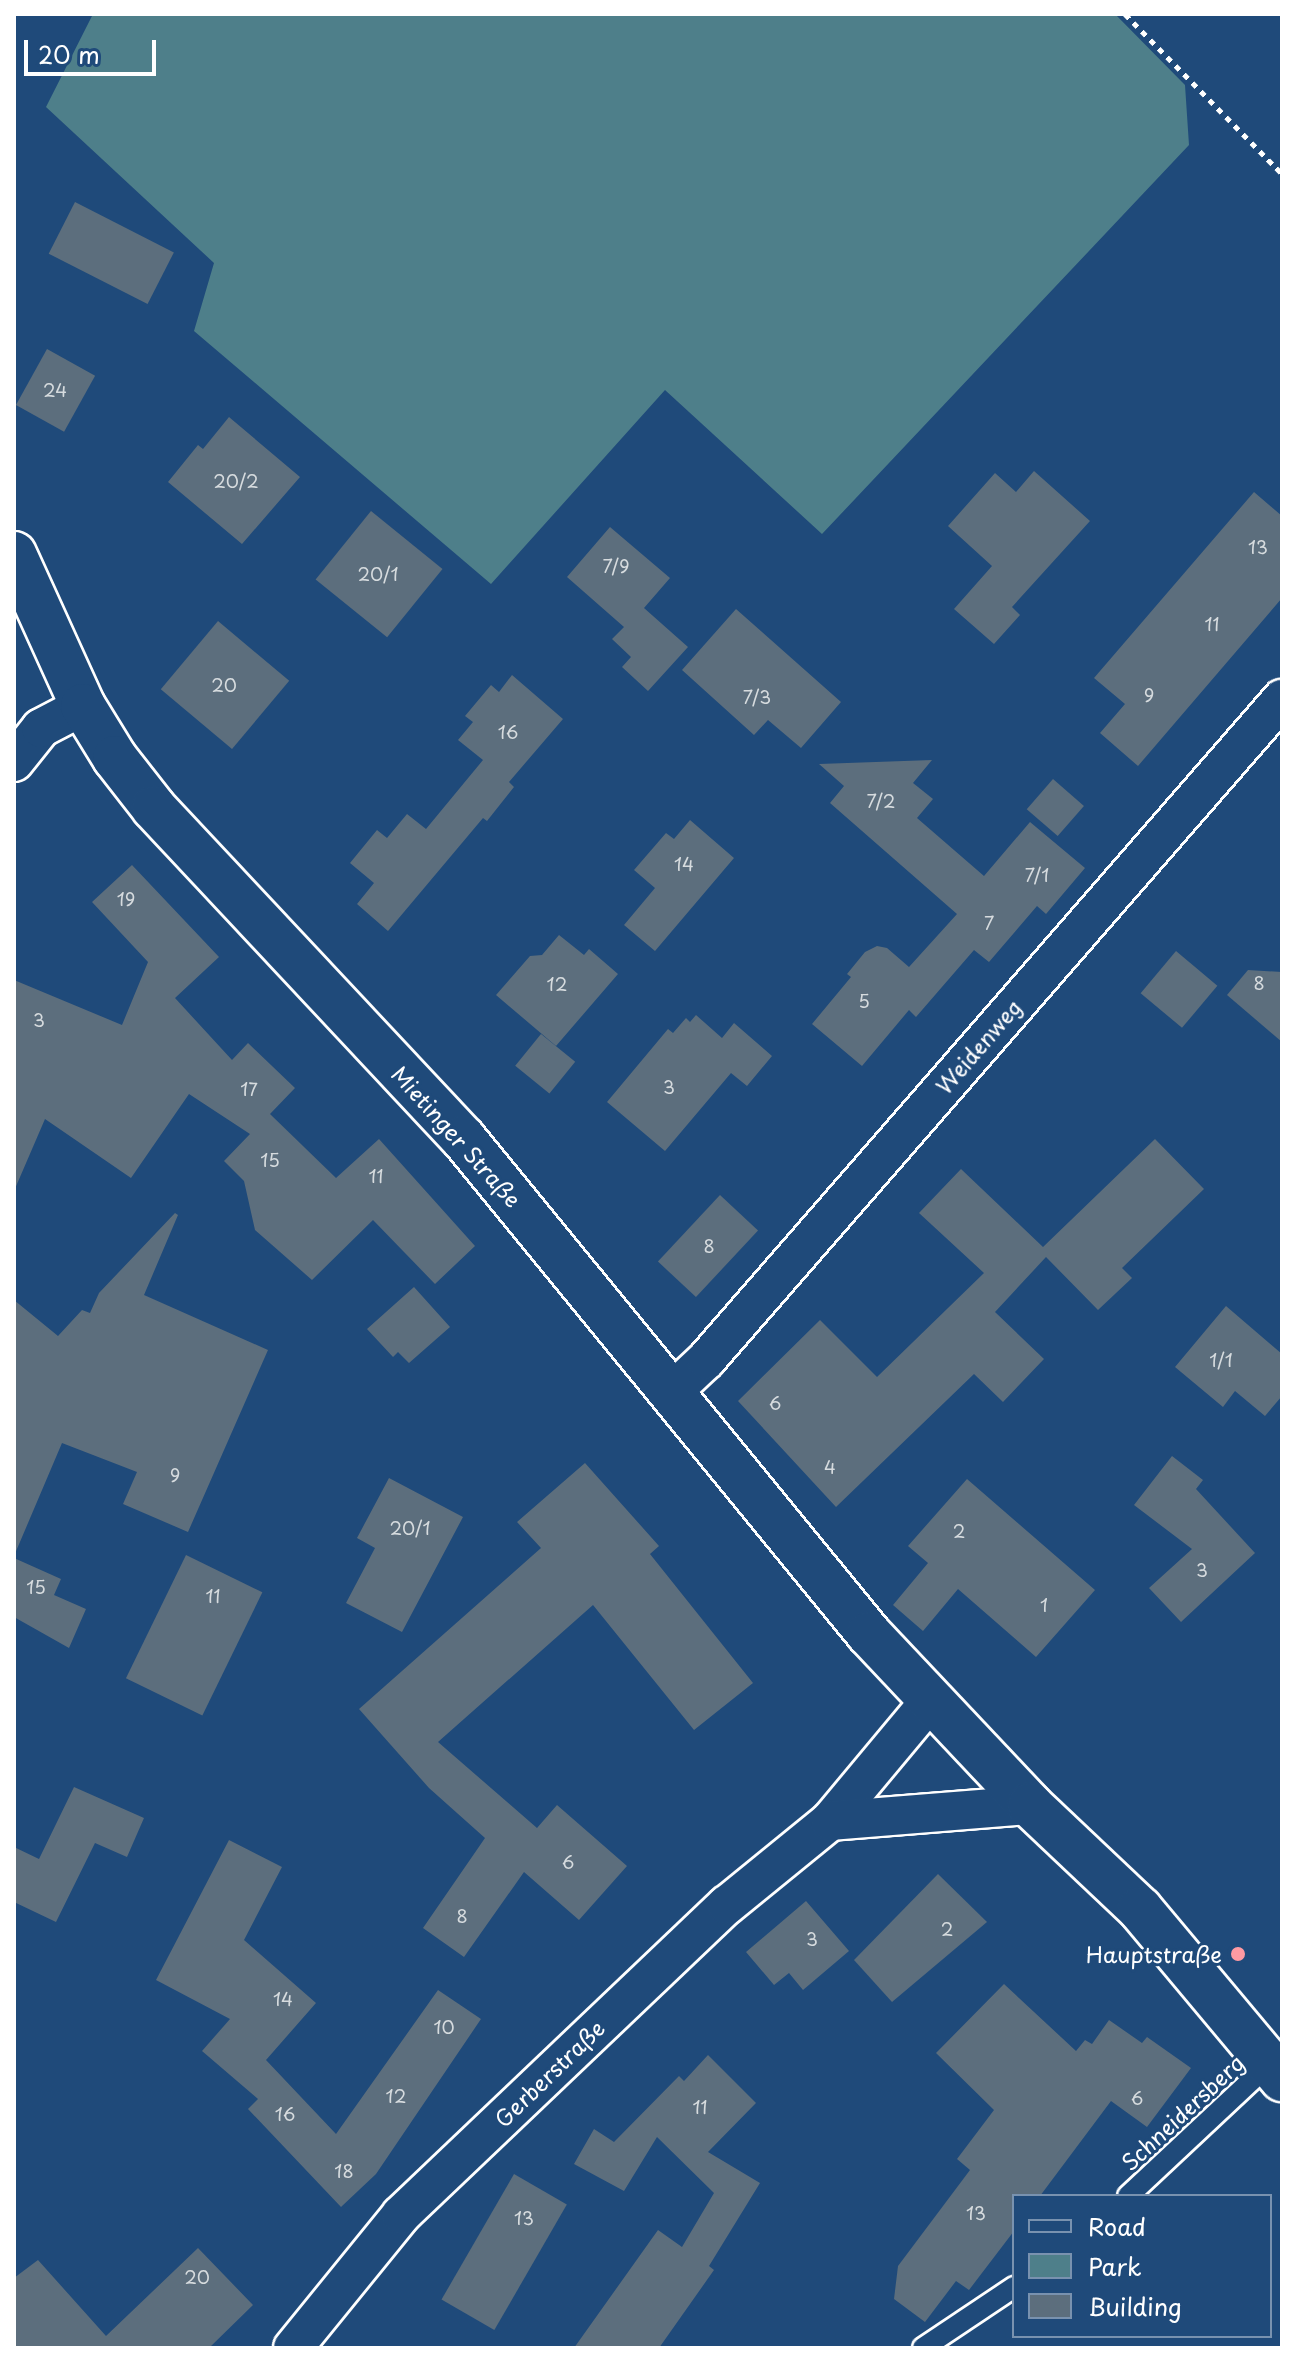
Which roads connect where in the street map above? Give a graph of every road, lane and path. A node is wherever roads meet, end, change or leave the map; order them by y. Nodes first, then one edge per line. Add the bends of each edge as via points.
1 (1125, 14) edge
2 (1282, 174) edge
3 (14, 554) edge
4 (1282, 699) edge
5 (83, 706) junction
6 (14, 762) edge
7 (673, 1391) junction
8 (929, 1702) junction
9 (1030, 1805) junction
10 (830, 1821) junction
11 (1275, 2071) edge
12 (1130, 2194) edge
13 (1012, 2288) edge
14 (293, 2348) edge
15 (923, 2348) edge

1 - 2 path
3 - 5 main road, Mietinger Straße
4 - 7 street, Weidenweg via 706,1360
5 - 6 street via 41,728
5 - 7 main road, Mietinger Straße via 154,808 463,1138
7 - 8 main road, Mietinger Straße
8 - 9 main road
8 - 10 street, Gerberstraße
9 - 10 street
9 - 11 main road via 1140,1909
10 - 14 street, Gerberstraße via 727,1905 413,2204
11 - 12 lane, Schneidersberg
13 - 15 lane

